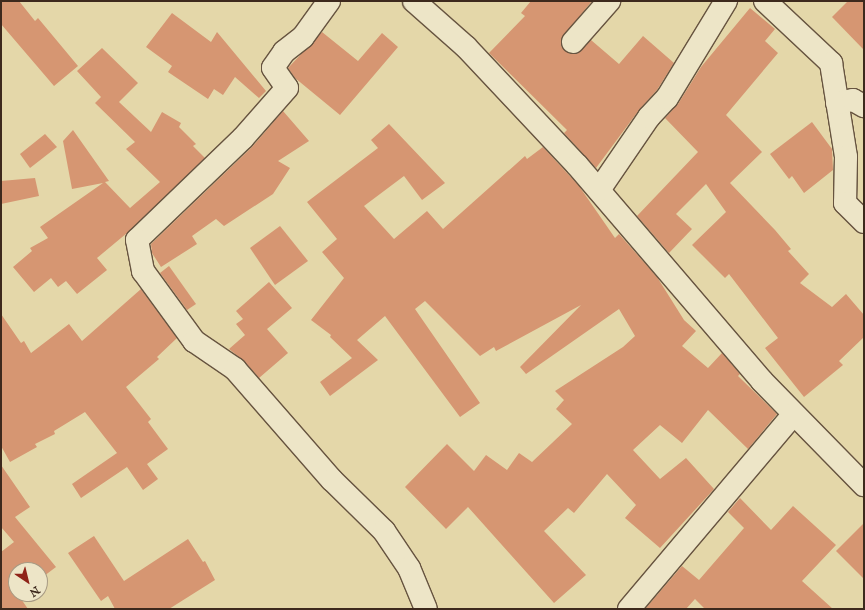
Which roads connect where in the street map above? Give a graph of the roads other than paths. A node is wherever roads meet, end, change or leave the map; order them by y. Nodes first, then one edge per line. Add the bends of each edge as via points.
1 (329, 1) edge
2 (414, 1) edge
3 (609, 1) edge
4 (726, 1) edge
5 (765, 1) edge
6 (573, 42) dead end
7 (837, 103) junction
8 (864, 106) edge
9 (599, 190) junction
10 (864, 222) edge
11 (794, 414) junction
12 (864, 485) edge
13 (426, 609) edge
14 (629, 609) edge

1 - 13 street via 303,37 284,52 273,68 287,88 204,177 137,240 143,271 194,341 235,369 332,480 384,531 409,568
2 - 9 street via 466,47
3 - 6 street
4 - 9 street via 667,98 649,117
5 - 7 street via 831,63
7 - 8 street via 853,100
7 - 10 street via 846,157 845,203
9 - 11 street via 762,381
11 - 12 street
11 - 14 street

